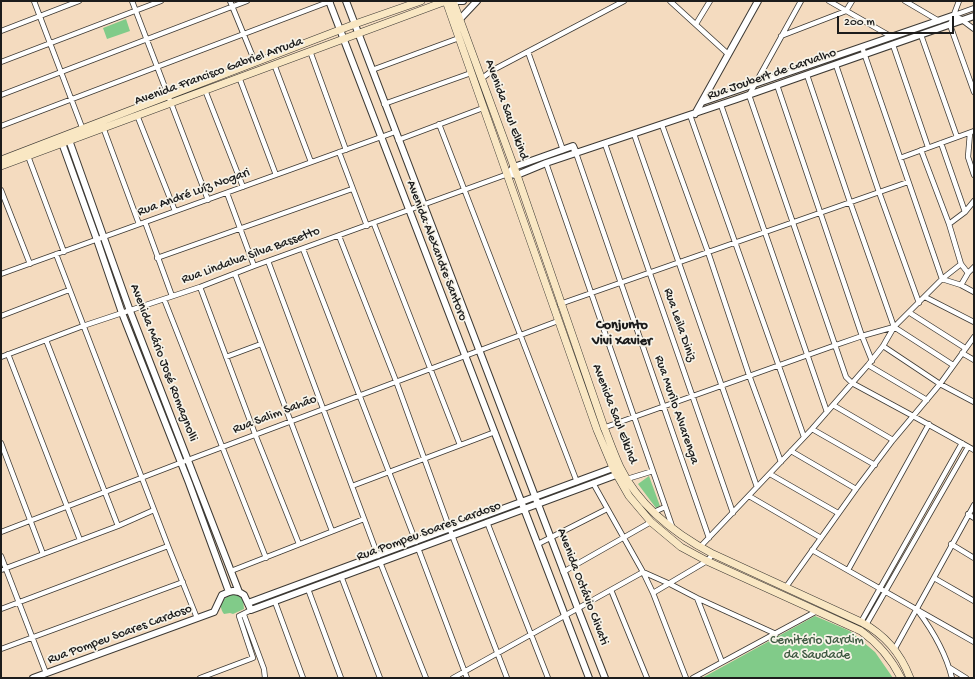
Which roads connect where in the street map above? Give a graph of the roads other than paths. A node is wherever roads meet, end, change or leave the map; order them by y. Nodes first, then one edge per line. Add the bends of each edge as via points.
1 (34, 1) edge
2 (79, 1) edge
3 (132, 1) edge
4 (161, 1) edge
5 (230, 1) edge
6 (248, 1) edge
7 (330, 1) edge
8 (346, 1) edge
9 (421, 1) edge
10 (446, 1) edge
11 (453, 1) edge
12 (457, 1) edge
13 (463, 1) edge
14 (477, 1) edge
15 (624, 1) edge
16 (670, 1) edge
17 (710, 1) edge
18 (758, 1) edge
19 (801, 1) edge
20 (829, 1) edge
21 (852, 1) edge
22 (905, 1) edge
23 (958, 3) edge
24 (232, 7) junction
25 (974, 8) edge
26 (136, 10) junction
27 (846, 11) junction
28 (967, 11) junction
29 (40, 16) junction
30 (952, 16) junction
31 (974, 16) edge
32 (460, 19) junction
33 (962, 20) junction
34 (939, 21) junction
35 (355, 24) junction
36 (696, 24) junction
37 (950, 25) junction
38 (974, 29) edge
39 (340, 30) junction
40 (1, 31) edge
41 (358, 33) junction
42 (243, 35) junction
43 (921, 35) junction
44 (781, 36) junction
45 (892, 37) junction
46 (344, 38) junction
47 (459, 38) junction
48 (147, 40) junction
49 (50, 43) junction
50 (893, 45) junction
51 (862, 47) junction
52 (310, 51) junction
53 (528, 52) junction
54 (728, 54) junction
55 (865, 55) junction
56 (1, 62) edge
57 (255, 62) junction
58 (274, 64) junction
59 (836, 65) junction
60 (157, 67) junction
61 (372, 70) junction
62 (61, 72) junction
63 (471, 73) junction
64 (807, 75) junction
65 (239, 77) junction
66 (481, 79) junction
67 (754, 84) junction
68 (777, 85) junction
69 (205, 90) junction
70 (708, 90) junction
71 (974, 92) edge
72 (1, 95) edge
73 (749, 95) junction
74 (717, 97) junction
75 (169, 99) junction
76 (71, 100) junction
77 (702, 102) junction
78 (384, 104) junction
79 (491, 105) junction
80 (721, 105) junction
81 (483, 108) junction
82 (692, 114) junction
83 (138, 115) junction
84 (439, 124) junction
85 (102, 125) junction
86 (662, 125) junction
87 (1, 126) edge
88 (84, 131) junction
89 (395, 132) junction
90 (972, 132) edge
91 (634, 134) junction
92 (69, 137) junction
93 (380, 137) junction
94 (957, 137) junction
95 (398, 140) junction
96 (62, 143) junction
97 (941, 143) junction
98 (605, 144) junction
99 (928, 147) junction
100 (346, 150) junction
101 (563, 150) junction
102 (921, 150) junction
103 (339, 152) junction
104 (576, 153) junction
105 (552, 154) junction
106 (28, 156) junction
107 (564, 157) junction
108 (900, 158) junction
109 (1, 160) edge
110 (311, 162) junction
111 (546, 163) junction
112 (1, 166) edge
113 (514, 167) junction
114 (508, 174) junction
115 (276, 175) junction
116 (517, 175) junction
117 (974, 175) edge
118 (908, 182) junction
119 (243, 187) junction
120 (352, 189) junction
121 (1, 190) edge
122 (464, 191) junction
123 (879, 192) junction
124 (227, 193) junction
125 (208, 200) junction
126 (974, 201) edge
127 (850, 202) junction
128 (423, 206) junction
129 (175, 211) junction
130 (409, 211) junction
131 (821, 212) junction
132 (965, 212) junction
133 (145, 222) junction
134 (793, 222) junction
135 (139, 224) junction
136 (374, 224) junction
137 (949, 224) junction
138 (367, 226) junction
139 (240, 229) junction
140 (766, 232) junction
141 (338, 236) junction
142 (105, 237) junction
143 (97, 240) junction
144 (735, 242) junction
145 (303, 249) junction
146 (64, 252) junction
147 (708, 252) junction
148 (56, 254) junction
149 (158, 258) junction
150 (268, 261) junction
151 (678, 262) junction
152 (30, 264) junction
153 (961, 264) junction
154 (254, 266) junction
155 (974, 267) edge
156 (649, 273) junction
157 (968, 273) junction
158 (1, 274) edge
159 (235, 274) junction
160 (942, 279) junction
161 (621, 283) junction
162 (961, 286) junction
163 (200, 287) junction
164 (69, 290) junction
165 (974, 292) edge
166 (591, 293) junction
167 (172, 296) junction
168 (925, 298) junction
169 (164, 299) junction
170 (919, 303) junction
171 (561, 304) junction
172 (553, 306) junction
173 (130, 310) junction
174 (122, 313) junction
175 (910, 313) junction
176 (1, 316) edge
177 (558, 321) junction
178 (974, 322) edge
179 (83, 326) junction
180 (894, 327) junction
181 (520, 335) junction
182 (862, 336) junction
183 (974, 337) edge
184 (46, 340) junction
185 (261, 344) junction
186 (836, 345) junction
187 (883, 346) junction
188 (965, 348) junction
189 (478, 351) junction
190 (962, 353) junction
191 (8, 354) junction
192 (808, 355) junction
193 (226, 356) junction
194 (465, 356) junction
195 (1, 357) edge
196 (872, 360) junction
197 (974, 360) edge
198 (778, 365) junction
199 (868, 365) junction
200 (953, 365) junction
201 (430, 369) junction
202 (749, 375) junction
203 (396, 382) junction
204 (852, 383) junction
205 (940, 384) junction
206 (721, 385) junction
207 (360, 395) junction
208 (692, 396) junction
209 (927, 400) junction
210 (974, 402) edge
211 (833, 405) junction
212 (663, 406) junction
213 (324, 408) junction
214 (827, 412) junction
215 (634, 416) junction
216 (913, 416) junction
217 (290, 421) junction
218 (929, 424) junction
219 (601, 428) junction
220 (812, 429) junction
221 (494, 432) junction
222 (255, 434) junction
223 (804, 437) junction
224 (894, 440) junction
225 (1, 443) edge
226 (962, 444) junction
227 (460, 445) junction
228 (222, 447) junction
229 (968, 447) junction
230 (974, 450) edge
231 (791, 451) junction
232 (424, 458) junction
233 (188, 460) junction
234 (781, 462) junction
235 (180, 463) junction
236 (874, 465) junction
237 (614, 471) junction
238 (653, 471) junction
239 (390, 472) junction
240 (770, 474) junction
241 (142, 478) junction
242 (627, 479) junction
243 (577, 482) junction
244 (593, 483) junction
245 (352, 486) junction
246 (757, 487) junction
247 (856, 489) junction
248 (105, 493) junction
249 (633, 494) junction
250 (749, 496) junction
251 (535, 497) junction
252 (521, 502) junction
253 (538, 504) junction
254 (974, 505) edge
255 (67, 507) junction
256 (665, 507) junction
257 (524, 509) junction
258 (607, 509) junction
259 (154, 510) junction
260 (654, 512) junction
261 (734, 513) junction
262 (838, 513) junction
263 (968, 514) junction
264 (974, 518) edge
265 (364, 519) junction
266 (30, 521) junction
267 (487, 522) junction
268 (651, 522) junction
269 (118, 526) junction
270 (450, 529) junction
271 (673, 530) junction
272 (332, 531) junction
273 (1, 532) edge
274 (452, 535) junction
275 (551, 538) junction
276 (624, 538) junction
277 (709, 538) junction
278 (821, 538) junction
279 (80, 540) junction
280 (416, 542) junction
281 (299, 544) junction
282 (538, 544) junction
283 (951, 544) junction
284 (168, 546) junction
285 (700, 547) junction
286 (418, 548) junction
287 (812, 550) junction
288 (43, 554) junction
289 (713, 554) junction
290 (1, 556) edge
291 (266, 558) junction
292 (974, 558) edge
293 (379, 559) junction
294 (707, 560) junction
295 (3, 569) edge
296 (848, 570) junction
297 (231, 572) junction
298 (564, 572) junction
299 (643, 572) junction
300 (341, 576) junction
301 (934, 578) junction
302 (183, 582) junction
303 (670, 584) junction
304 (786, 587) junction
305 (308, 589) junction
306 (882, 589) junction
307 (611, 590) junction
308 (229, 592) junction
309 (239, 592) junction
310 (653, 593) junction
311 (697, 598) junction
312 (974, 601) edge
313 (19, 602) junction
314 (275, 602) junction
315 (248, 603) junction
316 (1, 609) edge
317 (578, 609) junction
318 (917, 609) junction
319 (251, 610) junction
320 (817, 611) junction
321 (836, 612) junction
322 (242, 615) junction
323 (565, 616) junction
324 (197, 618) junction
325 (938, 621) junction
326 (864, 624) junction
327 (931, 629) junction
328 (532, 634) junction
329 (776, 634) junction
330 (33, 637) junction
331 (876, 642) junction
332 (974, 642) edge
333 (1, 649) edge
334 (894, 650) junction
335 (498, 653) junction
336 (722, 662) junction
337 (950, 668) junction
338 (465, 672) junction
339 (46, 673) junction
340 (33, 678) edge
341 (200, 678) edge
342 (265, 678) edge
343 (303, 678) edge
344 (341, 678) edge
345 (380, 678) edge
346 (426, 678) edge
347 (453, 678) edge
348 (467, 678) edge
349 (507, 678) edge
350 (548, 678) edge
351 (589, 678) edge
352 (605, 678) edge
353 (647, 678) edge
354 (686, 678) edge
355 (693, 678) edge
356 (901, 678) edge
357 (910, 678) edge
358 (952, 678) edge
359 (966, 678) edge

1 - 29 street
2 - 29 street
3 - 26 street
4 - 26 street
5 - 24 street
6 - 24 street
7 - 39 street, Avenida Alexandre Santoro
7 - 42 street
8 - 35 street, Avenida Alexandre Santoro
9 - 35 main road, Avenida Francisco Gabriel Arruda
10 - 41 main road, Avenida Francisco Gabriel Arruda
10 - 47 main road, Avenida Saul Elkind
11 - 32 main road, Avenida Saul Elkind
12 - 13 street
14 - 32 street
15 - 53 street
16 - 36 street
17 - 36 street
18 - 54 street
19 - 44 street
20 - 27 street
21 - 27 street
22 - 34 street
23 - 28 street
23 - 30 street
24 - 42 street
24 - 48 street
25 - 28 street, Rua Joubert de Carvalho
26 - 48 street
26 - 49 street
27 - 44 street
27 - 45 street
28 - 30 street, Rua Joubert de Carvalho
29 - 40 street
29 - 49 street
30 - 33 street
30 - 34 street, Rua Joubert de Carvalho
30 - 37 street
31 - 33 street, Rua Joubert de Carvalho
32 - 66 main road, Avenida Saul Elkind
33 - 37 street, Rua Joubert de Carvalho
33 - 38 street
34 - 45 street, Rua Joubert de Carvalho
35 - 39 main road, Avenida Francisco Gabriel Arruda
35 - 41 street, Avenida Alexandre Santoro
36 - 54 street
37 - 43 street, Rua Joubert de Carvalho
37 - 71 street
39 - 46 street, Avenida Alexandre Santoro
39 - 57 main road, Avenida Francisco Gabriel Arruda
41 - 46 main road, Avenida Francisco Gabriel Arruda
41 - 61 street, Avenida Alexandre Santoro
42 - 57 street
42 - 60 street
43 - 50 street, Rua Joubert de Carvalho
43 - 94 street
44 - 67 street
45 - 51 street, Rua Joubert de Carvalho
46 - 52 main road, Avenida Francisco Gabriel Arruda
46 - 93 street, Avenida Alexandre Santoro
47 - 61 street
47 - 63 main road, Avenida Saul Elkind
48 - 60 street
48 - 62 street
49 - 56 street
49 - 62 street
50 - 55 street, Rua Joubert de Carvalho
50 - 99 street
51 - 55 street
51 - 67 street, Rua Joubert de Carvalho
52 - 58 main road, Avenida Francisco Gabriel Arruda
52 - 100 street
53 - 66 street
53 - 101 street
54 - 70 street
55 - 59 street, Rua Joubert de Carvalho
55 - 108 street
57 - 75 main road, Avenida Francisco Gabriel Arruda
58 - 65 main road, Avenida Francisco Gabriel Arruda
58 - 110 street
59 - 64 street, Rua Joubert de Carvalho
59 - 123 street
60 - 75 street
60 - 76 street
61 - 78 street, Avenida Alexandre Santoro
62 - 72 street
62 - 76 street
63 - 66 main road via 477,82
63 - 78 street
63 - 81 main road, Avenida Saul Elkind
64 - 68 street, Rua Joubert de Carvalho
64 - 127 street
65 - 69 main road, Avenida Francisco Gabriel Arruda
65 - 115 street
66 - 79 main road, Avenida Saul Elkind
67 - 73 street
67 - 74 street, Rua Joubert de Carvalho
68 - 73 street, Rua Joubert de Carvalho
68 - 131 street
69 - 75 main road, Avenida Francisco Gabriel Arruda
69 - 119 street
70 - 74 street
70 - 77 street
73 - 80 street, Rua Joubert de Carvalho
73 - 134 street
74 - 77 street, Rua Joubert de Carvalho
75 - 83 main road, Avenida Francisco Gabriel Arruda
75 - 85 main road, Avenida Francisco Gabriel Arruda
75 - 125 street
76 - 87 street
76 - 88 street
77 - 82 street
78 - 89 street, Avenida Alexandre Santoro
79 - 81 main road
79 - 113 main road, Avenida Saul Elkind
80 - 82 street, Rua Joubert de Carvalho
80 - 140 street
81 - 84 street
81 - 114 main road, Avenida Saul Elkind
82 - 86 street, Rua Joubert de Carvalho
82 - 144 street
83 - 85 main road, Avenida Francisco Gabriel Arruda
83 - 129 street
84 - 95 street
84 - 122 street
85 - 88 main road, Avenida Francisco Gabriel Arruda
85 - 135 street
86 - 91 street, Rua Joubert de Carvalho
86 - 147 street
88 - 92 main road, Avenida Francisco Gabriel Arruda
89 - 93 street, Rua André Luíz Nogari
89 - 95 street, Avenida Alexandre Santoro
90 - 94 street
90 - 117 street via 968,157
91 - 98 street, Rua Joubert de Carvalho
91 - 151 street
92 - 96 main road, Avenida Francisco Gabriel Arruda
92 - 109 main road, Avenida Francisco Gabriel Arruda
92 - 142 street, Avenida Mário José Romagnolli
93 - 100 street, Rua André Luíz Nogari
93 - 130 street, Avenida Alexandre Santoro
94 - 97 street
95 - 128 street, Avenida Alexandre Santoro
96 - 106 main road, Avenida Francisco Gabriel Arruda
96 - 143 street, Avenida Mário José Romagnolli
97 - 99 street
97 - 132 street
98 - 104 street, Rua Joubert de Carvalho
98 - 156 street, Rua Leila Diniz
99 - 102 street
100 - 103 street, Rua André Luíz Nogari
101 - 104 street via 573,146
101 - 105 street
102 - 108 street
102 - 137 street
103 - 110 street, Rua André Luíz Nogari
103 - 120 street
104 - 107 street, Rua Joubert de Carvalho
104 - 161 street, Rua Murilo Alvarenga
105 - 107 street
105 - 113 street
106 - 112 main road, Avenida Francisco Gabriel Arruda
106 - 146 street
107 - 111 street, Rua Joubert de Carvalho
108 - 118 street
110 - 115 street, Rua André Luíz Nogari
111 - 116 street, Rua Joubert de Carvalho
111 - 166 street
113 - 114 street
113 - 116 main road, Avenida Saul Elkind
114 - 116 street
114 - 122 street, Rua Lindalva Silva Bassetto
114 - 172 main road, Avenida Saul Elkind
115 - 119 street, Rua André Luíz Nogari
116 - 171 main road, Avenida Saul Elkind
118 - 123 street
118 - 160 street
119 - 124 street, Rua André Luíz Nogari
120 - 138 street
120 - 139 street
121 - 152 street
122 - 128 street, Rua Lindalva Silva Bassetto
122 - 181 street
123 - 127 street
123 - 170 street
124 - 125 street, Rua André Luíz Nogari
124 - 139 street
125 - 129 street, Rua André Luíz Nogari
126 - 132 street
127 - 131 street
127 - 180 street
128 - 130 street, Rua Lindalva Silva Bassetto
128 - 189 street, Avenida Alexandre Santoro
129 - 133 street, Rua André Luíz Nogari
130 - 136 street, Rua Lindalva Silva Bassetto
130 - 194 street, Avenida Alexandre Santoro
131 - 134 street
131 - 182 street
132 - 137 street
133 - 135 street, Rua André Luíz Nogari
133 - 149 street
134 - 140 street
134 - 186 street
135 - 142 street, Rua André Luíz Nogari
136 - 138 street, Rua Lindalva Silva Bassetto
136 - 201 street
137 - 153 street
138 - 141 street, Rua Lindalva Silva Bassetto
139 - 149 street
139 - 154 street
140 - 144 street
140 - 192 street
141 - 145 street, Rua Lindalva Silva Bassetto
141 - 203 street
142 - 143 street, Rua André Luíz Nogari
142 - 173 street, Avenida Mário José Romagnolli
143 - 146 street, Rua André Luíz Nogari
143 - 174 street, Avenida Mário José Romagnolli
144 - 147 street
144 - 198 street
145 - 150 street, Rua Lindalva Silva Bassetto
145 - 207 street
146 - 148 street, Rua André Luíz Nogari
147 - 151 street
147 - 202 street
148 - 152 street, Rua André Luíz Nogari
148 - 164 street
149 - 167 street
150 - 154 street, Rua Lindalva Silva Bassetto
150 - 213 street
151 - 156 street
151 - 206 street
152 - 158 street, Rua André Luíz Nogari
153 - 157 street
153 - 160 street
154 - 159 street, Rua Lindalva Silva Bassetto
155 - 157 street
156 - 161 street
156 - 208 street, Rua Leila Diniz
157 - 162 street
159 - 163 street, Rua Lindalva Silva Bassetto
159 - 185 street
160 - 162 street
160 - 168 street
161 - 166 street
161 - 212 street, Rua Murilo Alvarenga
162 - 165 street
163 - 167 street, Rua Lindalva Silva Bassetto
163 - 193 street
164 - 176 street
164 - 179 street
166 - 171 street
166 - 215 street
167 - 169 street, Rua Lindalva Silva Bassetto
168 - 170 street
168 - 178 street
169 - 173 street, Rua Lindalva Silva Bassetto
169 - 228 street
170 - 175 street
171 - 172 street
171 - 219 main road, Avenida Saul Elkind
172 - 177 main road, Avenida Saul Elkind
173 - 174 street, Rua Lindalva Silva Bassetto
173 - 233 street, Avenida Mário José Romagnolli
174 - 179 street, Rua Lindalva Silva Bassetto
174 - 235 street, Avenida Mário José Romagnolli
175 - 180 street
175 - 188 street
177 - 181 street, Rua Salim Sahão
177 - 219 main road, Avenida Saul Elkind
179 - 184 street, Rua Lindalva Silva Bassetto
179 - 241 street
180 - 182 street
180 - 187 street
180 - 200 street
181 - 189 street, Rua Salim Sahão
181 - 243 street
182 - 186 street
182 - 196 street
183 - 188 street
184 - 191 street, Rua Lindalva Silva Bassetto
184 - 248 street
185 - 193 street
185 - 217 street
186 - 192 street
186 - 204 street via 846,377
187 - 196 street
187 - 205 street
188 - 190 street
189 - 194 street, Rua Salim Sahão
189 - 251 street, Avenida Alexandre Santoro
190 - 197 street
190 - 200 street
191 - 195 street, Rua Lindalva Silva Bassetto
191 - 255 street
192 - 198 street
192 - 214 street
193 - 222 street
194 - 201 street, Rua Salim Sahão
194 - 221 street, Avenida Alexandre Santoro
196 - 199 street
198 - 202 street
198 - 223 street
199 - 204 street
199 - 209 street
200 - 205 street
201 - 203 street, Rua Salim Sahão
201 - 227 street
202 - 206 street
202 - 234 street
203 - 207 street, Rua Salim Sahão
203 - 232 street
204 - 211 street
204 - 216 street
205 - 209 street
205 - 210 street
206 - 208 street
206 - 246 street
207 - 213 street, Rua Salim Sahão
207 - 239 street
208 - 212 street
208 - 261 street, Rua Leila Diniz
209 - 216 street
211 - 214 street
211 - 224 street
212 - 215 street
212 - 277 street, Rua Murilo Alvarenga
213 - 217 street, Rua Salim Sahão
213 - 245 street
214 - 220 street
215 - 219 street
215 - 238 street
216 - 218 street
216 - 224 street
217 - 222 street, Rua Salim Sahão
217 - 272 street
218 - 226 street
218 - 296 street
219 - 237 main road, Avenida Saul Elkind
219 - 242 main road, Avenida Saul Elkind
220 - 223 street
220 - 236 street
221 - 227 street
221 - 252 street, Avenida Alexandre Santoro
222 - 228 street, Rua Salim Sahão
222 - 281 street
223 - 231 street
224 - 236 street
225 - 266 street
226 - 229 street
226 - 306 street
227 - 232 street
228 - 233 street, Rua Salim Sahão
228 - 291 street
229 - 230 street
229 - 306 street
231 - 234 street
231 - 247 street
232 - 239 street
232 - 270 street
233 - 235 street, Rua Salim Sahão
233 - 297 street, Avenida Mário José Romagnolli
234 - 240 street
235 - 241 street, Rua Salim Sahão
235 - 308 street, Avenida Mário José Romagnolli
236 - 247 street
237 - 242 main road via 618,469
237 - 243 street, Rua Pompeu Soares Cardoso
237 - 244 street, Rua Pompeu Soares Cardoso
237 - 249 main road, Avenida Saul Elkind
238 - 242 street
238 - 256 street
239 - 245 street
239 - 280 street
240 - 246 street
240 - 262 street
241 - 248 street, Rua Salim Sahão
241 - 259 street
242 - 249 main road, Avenida Saul Elkind
243 - 251 street, Rua Pompeu Soares Cardoso
244 - 253 street, Rua Pompeu Soares Cardoso
244 - 258 street
245 - 265 street
246 - 250 street
247 - 262 street
248 - 255 street, Rua Salim Sahão
248 - 269 street
249 - 260 main road, Avenida Saul Elkind
249 - 268 main road, Avenida Saul Elkind
250 - 261 street
250 - 278 street
251 - 252 street, Rua Pompeu Soares Cardoso
251 - 253 street, Avenida Alexandre Santoro
252 - 257 street, Avenida Alexandre Santoro
252 - 270 street, Rua Pompeu Soares Cardoso
253 - 257 street, Rua Pompeu Soares Cardoso
253 - 275 street, Avenida Octávio Clivati
254 - 263 street
255 - 266 street, Rua Salim Sahão
255 - 279 street
256 - 260 street
256 - 271 street
257 - 267 street, Rua Pompeu Soares Cardoso
257 - 282 street, Avenida Octávio Clivati
258 - 275 street
258 - 276 street
259 - 269 street
259 - 284 street
260 - 271 main road, Avenida Saul Elkind
261 - 277 street
262 - 278 street
263 - 264 street
263 - 283 street
265 - 272 street
265 - 293 street
266 - 273 street, Rua Salim Sahão
266 - 288 street
267 - 274 street, Rua Pompeu Soares Cardoso
267 - 328 street
268 - 276 street
268 - 294 main road, Avenida Saul Elkind via 681,547
269 - 279 street
270 - 274 street
270 - 280 street, Rua Pompeu Soares Cardoso
271 - 285 main road, Avenida Saul Elkind
272 - 281 street
274 - 286 street, Rua Pompeu Soares Cardoso
274 - 335 street
275 - 282 street
275 - 298 street, Avenida Octávio Clivati
276 - 298 street
276 - 299 street
277 - 285 street
278 - 287 street
279 - 288 street
280 - 293 street, Rua Pompeu Soares Cardoso
281 - 291 street
282 - 323 street, Avenida Octávio Clivati
283 - 292 street
283 - 301 street
284 - 302 street
284 - 313 street
285 - 289 main road, Avenida Saul Elkind
286 - 293 street, Rua Pompeu Soares Cardoso
286 - 338 street
287 - 296 street
287 - 304 street
288 - 295 street
289 - 294 street
289 - 304 main road, Avenida Saul Elkind
290 - 295 street
291 - 297 street
293 - 300 street, Rua Pompeu Soares Cardoso
293 - 315 street, Rua Pompeu Soares Cardoso
293 - 346 street
294 - 303 street
294 - 320 main road, Avenida Saul Elkind
295 - 313 street
296 - 306 street
297 - 309 street, Avenida Mário José Romagnolli
298 - 317 street, Avenida Octávio Clivati
299 - 303 street
299 - 307 street
299 - 310 street
300 - 305 street, Rua Pompeu Soares Cardoso
300 - 345 street
301 - 312 street
301 - 318 street
302 - 324 street
302 - 330 street
303 - 310 street
303 - 311 street
304 - 321 main road, Avenida Saul Elkind
305 - 314 street, Rua Pompeu Soares Cardoso
305 - 344 street
306 - 318 street
306 - 326 street
307 - 317 street
307 - 353 street
308 - 309 street
308 - 324 street, Rua Pompeu Soares Cardoso via 220,598 214,612
309 - 315 street, Avenida Mário José Romagnolli
310 - 354 street
311 - 329 street
311 - 336 street
313 - 316 street
313 - 330 street
314 - 319 street, Rua Pompeu Soares Cardoso
314 - 343 street
315 - 319 street, Avenida Mário José Romagnolli
317 - 323 street
317 - 352 street, Avenida Octávio Clivati
318 - 325 street
318 - 327 street
318 - 334 street
319 - 322 street
320 - 321 main road via 823,609
320 - 329 street
320 - 331 main road, Avenida Saul Elkind via 861,631
321 - 326 main road, Avenida Saul Elkind
322 - 341 street via 253,658
322 - 342 street via 264,669
323 - 328 street
323 - 351 street, Avenida Octávio Clivati
324 - 339 street, Rua Pompeu Soares Cardoso
325 - 327 street
325 - 332 street
326 - 334 main road, Avenida Saul Elkind via 880,635
327 - 337 street
328 - 335 street
328 - 350 street
329 - 336 street
330 - 333 street
330 - 339 street
331 - 334 main road via 888,652
331 - 356 main road, Avenida Saul Elkind
334 - 357 main road, Avenida Saul Elkind
335 - 338 street
335 - 349 street
336 - 355 street
337 - 358 street
337 - 359 street
338 - 347 street
338 - 348 street
339 - 340 street, Rua Pompeu Soares Cardoso

